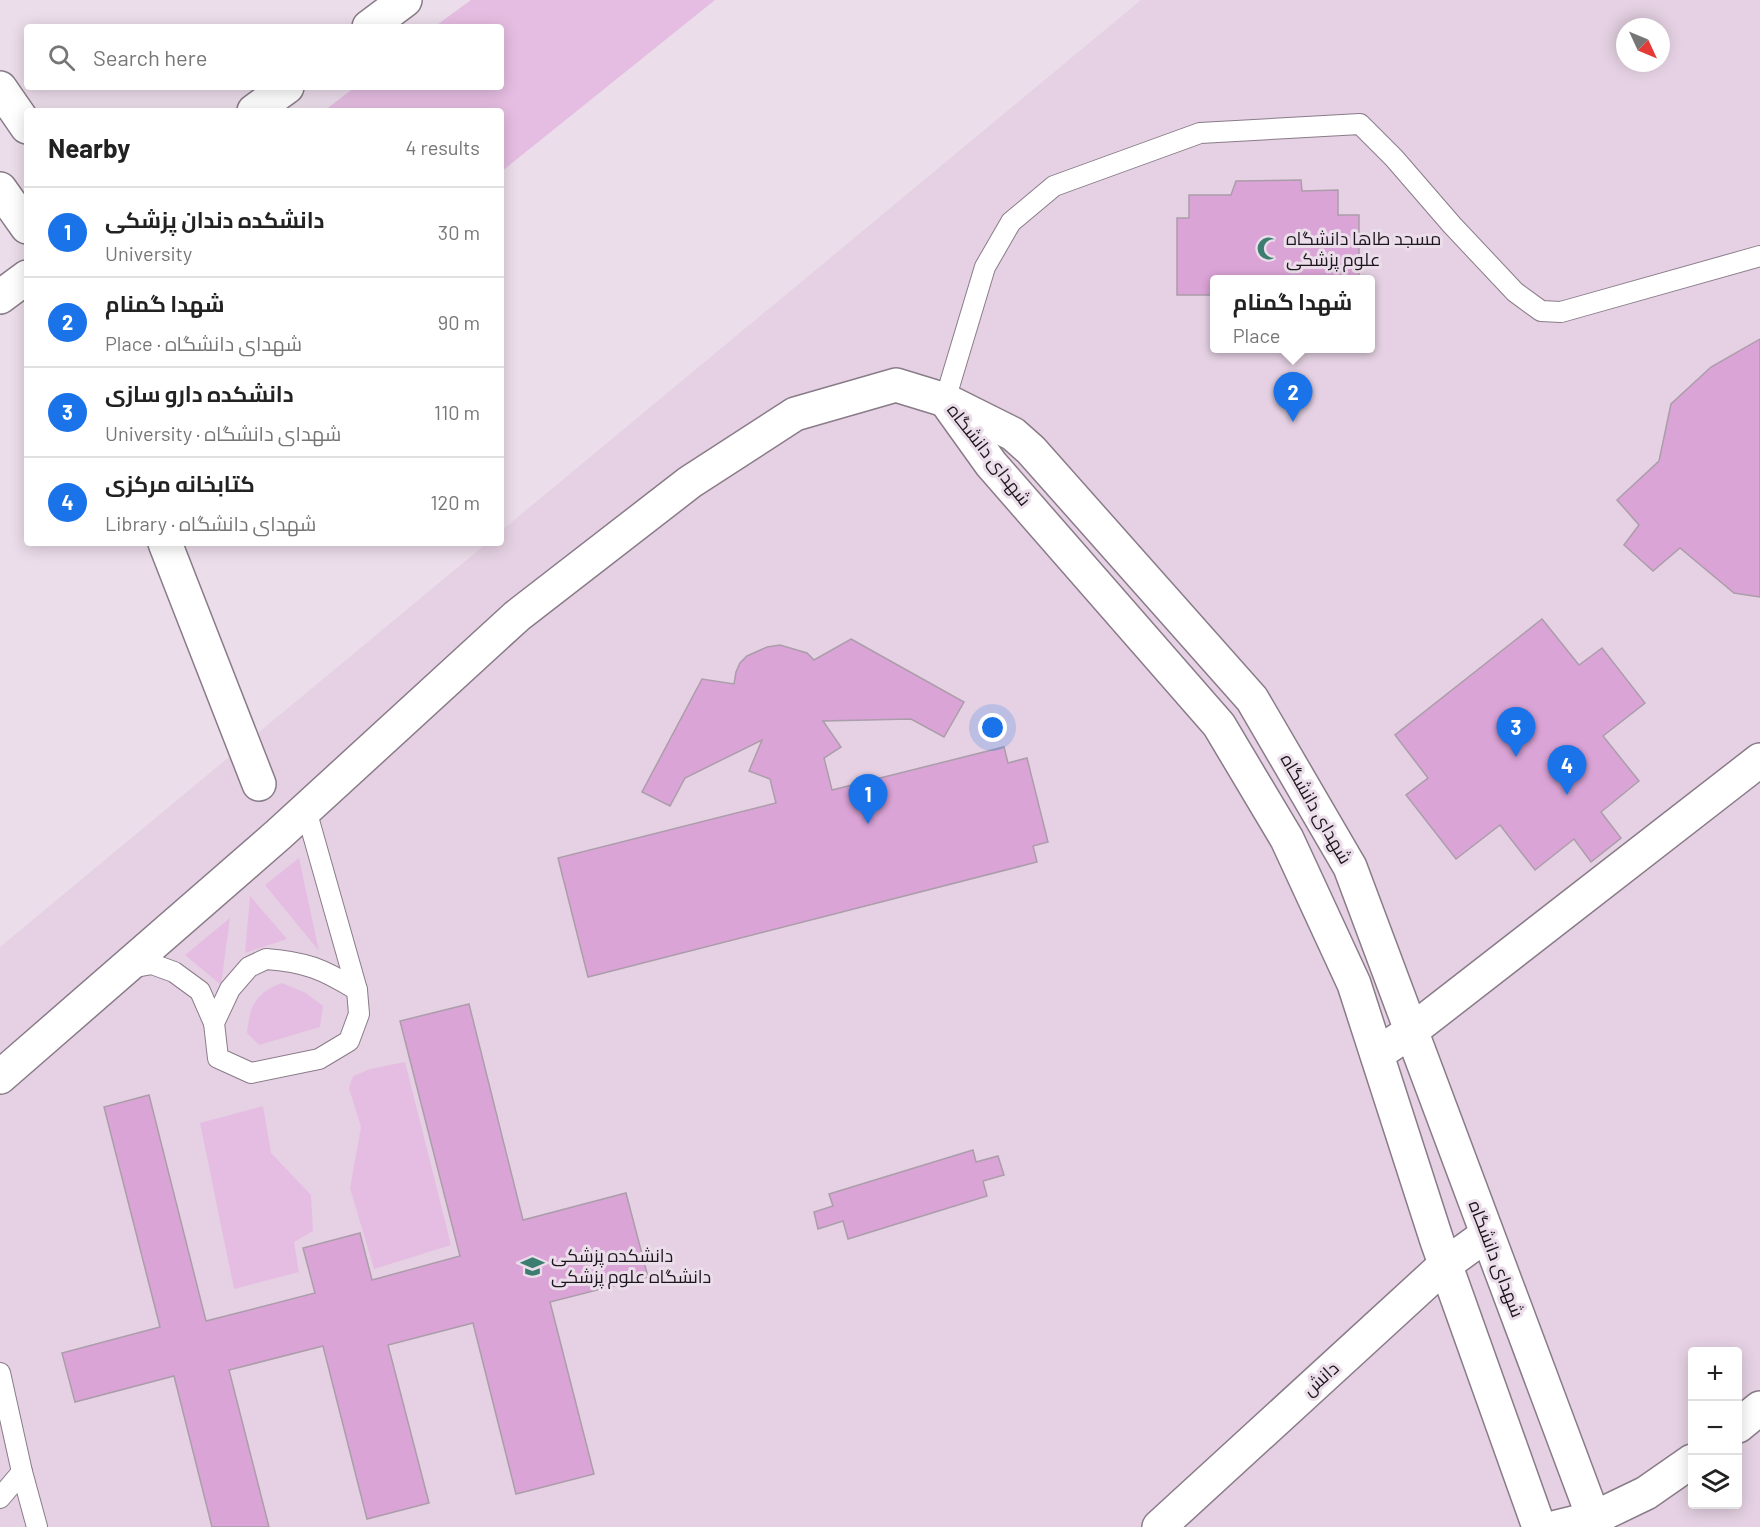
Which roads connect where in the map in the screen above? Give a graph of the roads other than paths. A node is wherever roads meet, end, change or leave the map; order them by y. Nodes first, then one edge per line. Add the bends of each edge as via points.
1 (405, 0) edge
2 (373, 24) edge
3 (0, 88) edge
4 (283, 90) edge
5 (258, 108) edge
6 (24, 123) edge
7 (0, 189) edge
8 (24, 223) edge
9 (1760, 256) edge
10 (24, 279) edge
11 (0, 297) edge
12 (945, 400) junction
13 (166, 546) edge
14 (1760, 760) edge
15 (259, 784) dead end
16 (306, 810) junction
17 (124, 969) junction
18 (357, 990) junction
19 (214, 1023) junction
20 (1410, 1032) junction
21 (1377, 1054) junction
22 (0, 1077) edge
23 (1486, 1235) junction
24 (1446, 1264) junction
25 (0, 1373) edge
26 (1760, 1408) edge
27 (1742, 1422) edge
28 (1688, 1464) edge
29 (22, 1472) junction
30 (0, 1498) edge
31 (1595, 1522) edge
32 (37, 1527) edge
33 (1159, 1527) edge
34 (1539, 1527) edge
35 (1557, 1527) edge

1 - 2 street
3 - 6 street
4 - 5 street
7 - 8 street
9 - 12 lane via 1561,312 1541,311 1515,292 1360,124 1200,133 1054,186 1011,222 985,267
10 - 11 street
12 - 16 street via 896,385 795,414 699,475 517,616
12 - 20 street, شهدای دانشگاه via 1013,434 1031,450 1252,699 1350,867
12 - 21 street, شهدای دانشگاه via 991,464 1219,725 1287,839 1354,984
13 - 15 street
14 - 20 street
16 - 17 street
16 - 18 lane
17 - 19 lane via 152,964 174,972 200,991
17 - 22 street
18 - 19 lane via 332,974 297,962 266,959 249,967 230,989
18 - 19 lane via 359,1014 349,1041 319,1059 279,1069 251,1073 218,1058
20 - 21 street
20 - 23 street, شهدای دانشگاه
21 - 24 street, شهدای دانشگاه
23 - 24 street, دانش
23 - 31 street, شهدای دانشگاه
24 - 33 street, دانش
24 - 34 street, شهدای دانشگاه
25 - 29 lane
26 - 27 street
28 - 31 street
29 - 30 lane
29 - 32 lane
31 - 35 street

